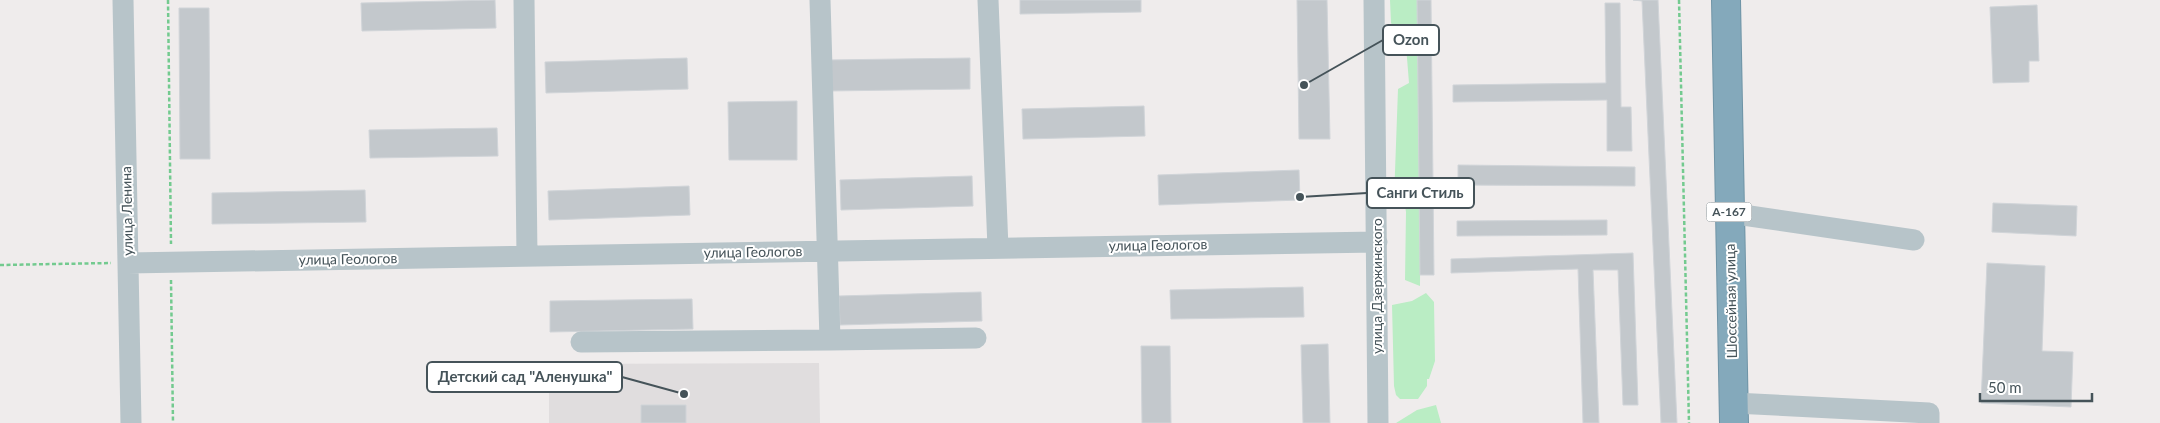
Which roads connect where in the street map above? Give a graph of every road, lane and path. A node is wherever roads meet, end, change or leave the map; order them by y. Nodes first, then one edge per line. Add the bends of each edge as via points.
1 (123, 0) edge
2 (168, 0) edge
3 (524, 0) edge
4 (820, 0) edge
5 (988, 0) edge
6 (1374, 0) edge
7 (1679, 0) edge
8 (1726, 0) edge
9 (1729, 213) junction
10 (1914, 240) dead end
11 (1377, 242) junction
12 (998, 248) junction
13 (828, 251) junction
14 (527, 256) junction
15 (171, 262) junction
16 (128, 263) junction
17 (0, 265) edge
18 (976, 338) dead end
19 (830, 340) junction
20 (581, 342) dead end
21 (1734, 413) edge
22 (131, 423) edge
23 (173, 423) edge
24 (1378, 423) edge
25 (1689, 423) edge
26 (1929, 423) edge

1 - 16 street, улица Ленина
2 - 15 path
3 - 14 street
4 - 13 street
5 - 12 street
6 - 11 street, улица Дзержинского
7 - 25 path
8 - 9 highway, Шоссейная улица / А-167
9 - 10 street
9 - 21 highway, Шоссейная улица / А-167
11 - 12 street, улица Геологов
11 - 24 street, улица Дзержинского
12 - 13 street, улица Геологов
13 - 14 street, улица Геологов
13 - 19 street
14 - 15 street, улица Геологов
15 - 16 street, улица Геологов
15 - 23 path
16 - 17 path
16 - 22 street, улица Ленина
18 - 19 street
19 - 20 street
21 - 26 street via 1929,413

